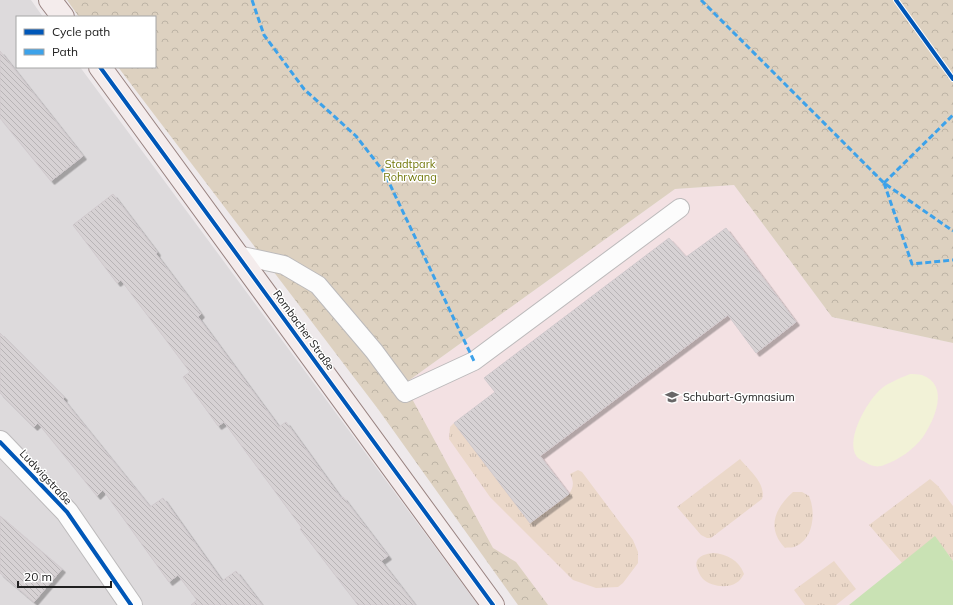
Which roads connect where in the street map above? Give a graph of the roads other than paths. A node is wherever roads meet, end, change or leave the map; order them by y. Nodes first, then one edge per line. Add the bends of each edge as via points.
1 (50, 0) edge
2 (62, 16) edge
3 (101, 68) edge
4 (680, 208) dead end
5 (238, 255) junction
6 (0, 442) edge
7 (131, 605) edge
8 (493, 605) edge

1 - 2 main road
3 - 5 main road, Rombacher Straße
4 - 5 lane via 474,361 406,393 318,285 284,265
5 - 8 main road, Rombacher Straße
6 - 7 street, Ludwigstraße via 67,512

